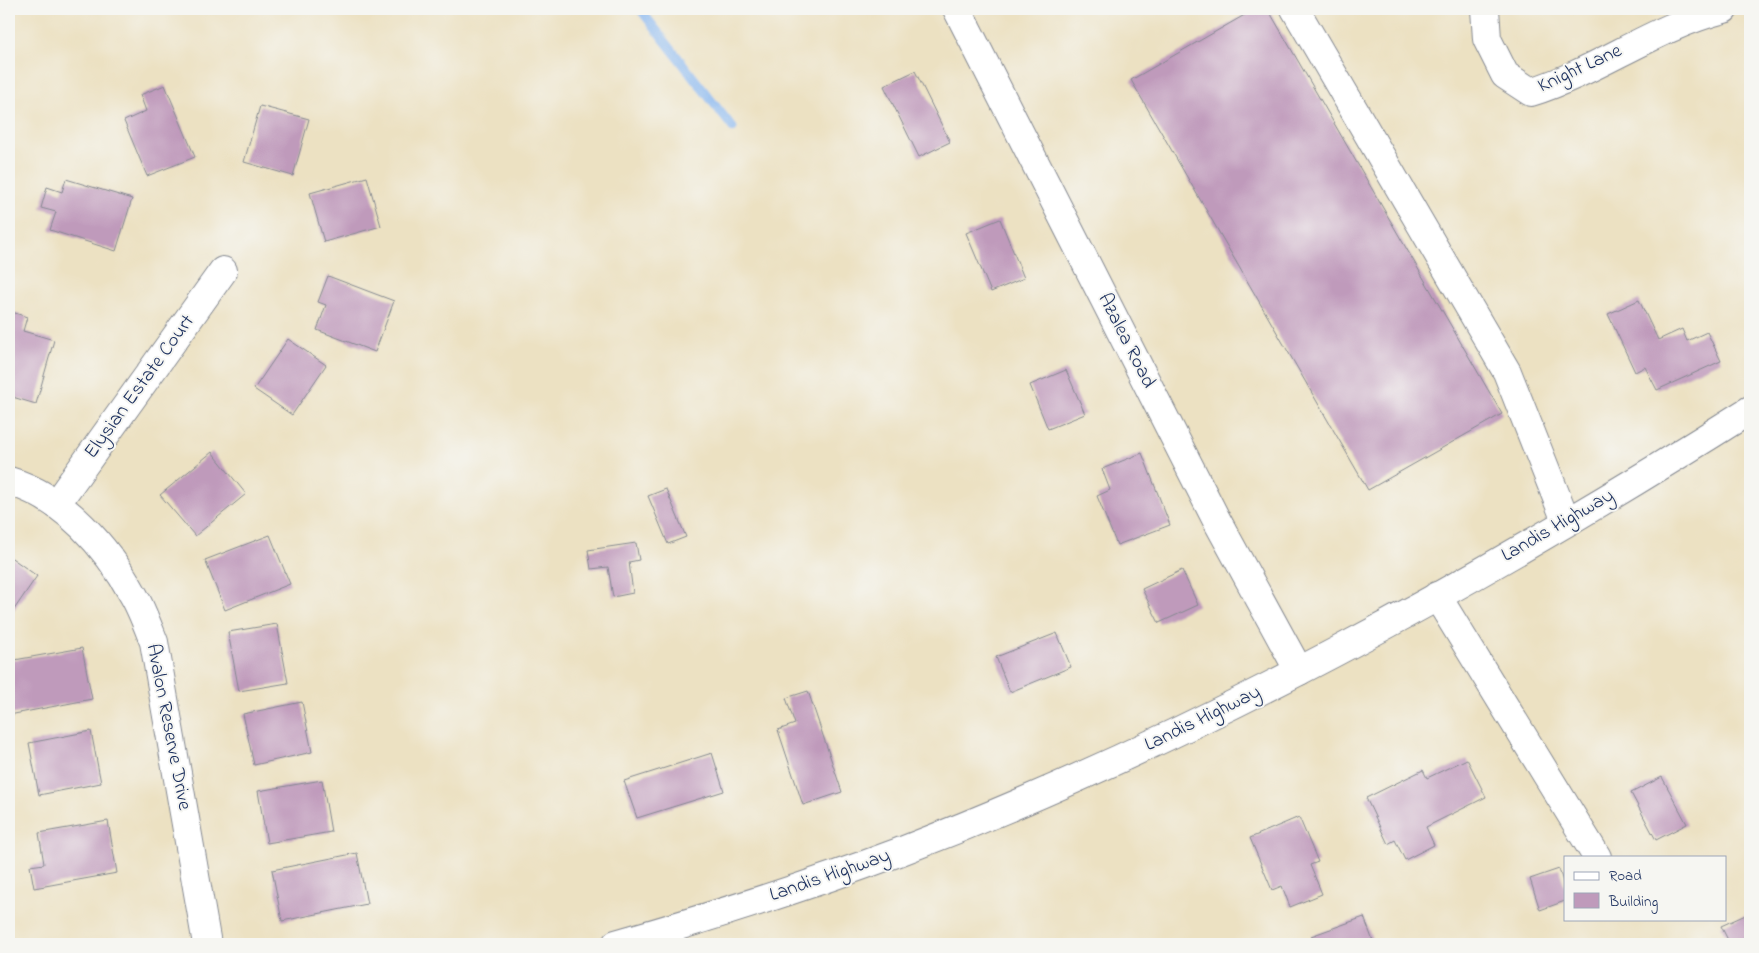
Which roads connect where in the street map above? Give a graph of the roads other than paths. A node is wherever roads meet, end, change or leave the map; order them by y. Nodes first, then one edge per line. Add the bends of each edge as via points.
1 (957, 9) edge
2 (1296, 9) edge
3 (1485, 9) edge
4 (1724, 9) edge
5 (223, 271) dead end
6 (1750, 410) edge
7 (9, 481) edge
8 (56, 504) junction
9 (1566, 521) junction
10 (1437, 596) junction
11 (1299, 671) junction
12 (1596, 856) edge
13 (207, 944) edge
14 (616, 944) edge

1 - 11 street, Azalea Road via 1216,519
2 - 9 street via 1507,372
3 - 4 street, Knight Lane via 1487,39 1505,75 1531,92 1559,83 1663,29
5 - 8 street, Elysian Estate Court
6 - 9 street, Landis Highway
7 - 8 street, Avalon Reserve Drive
8 - 13 street, Avalon Reserve Drive via 105,551 135,596 154,642
9 - 10 street, Landis Highway
10 - 11 street, Landis Highway
10 - 12 street
11 - 14 street, Landis Highway via 1136,751 961,828 814,883

